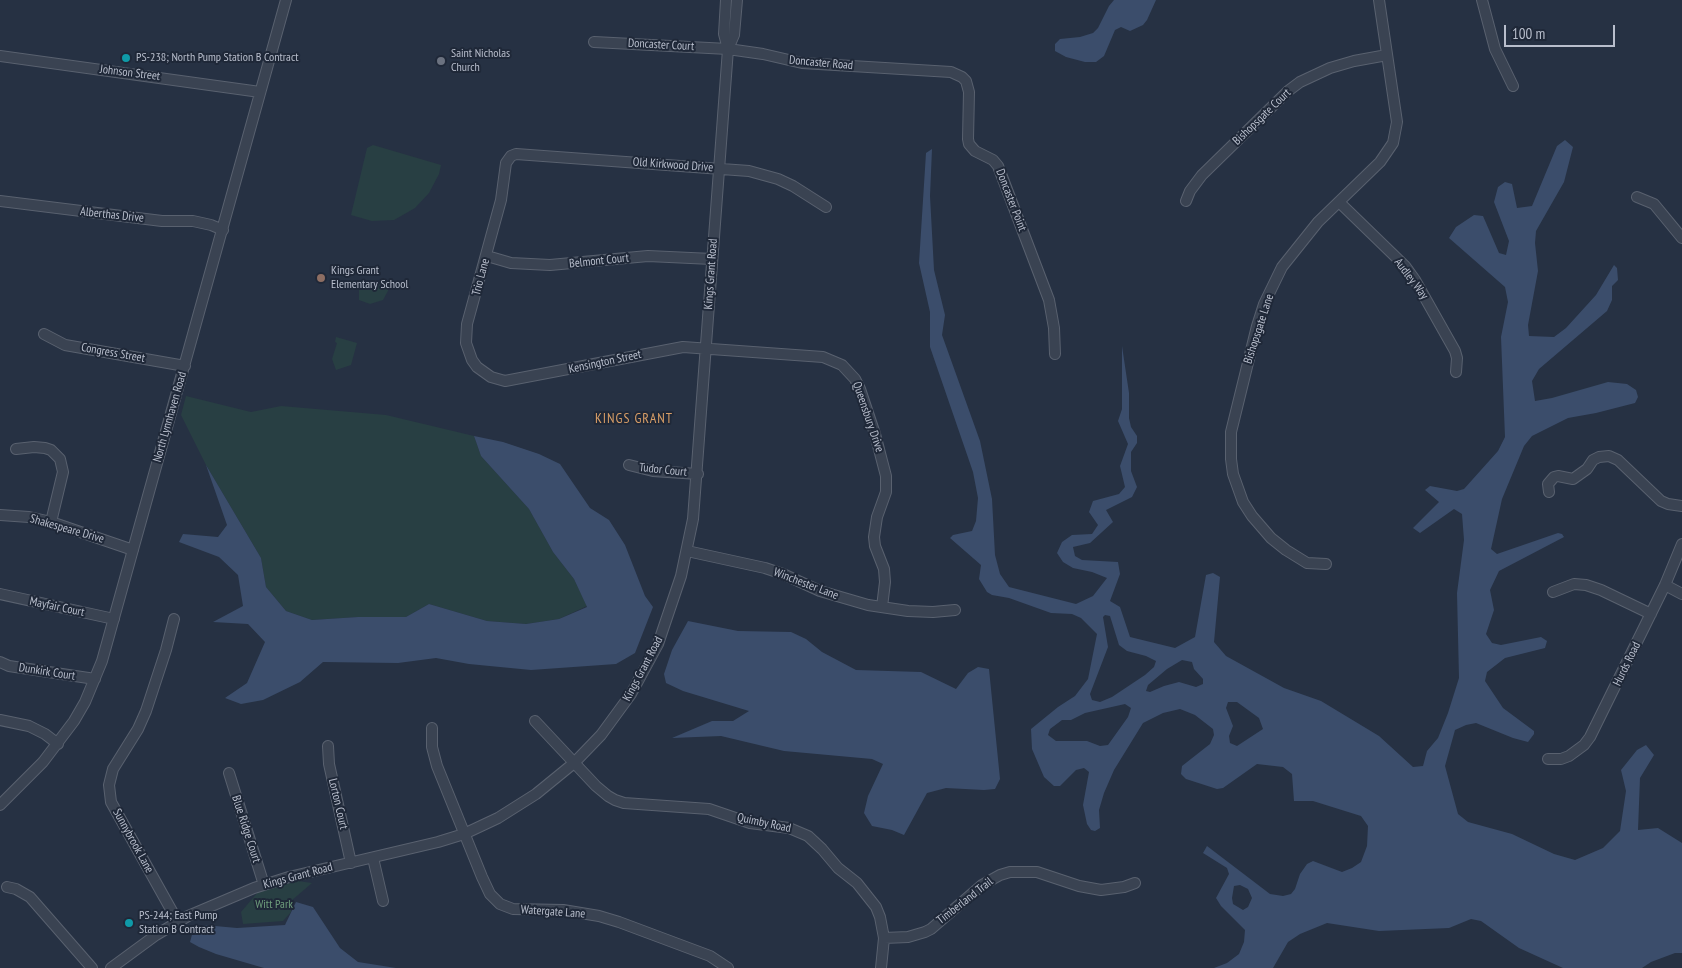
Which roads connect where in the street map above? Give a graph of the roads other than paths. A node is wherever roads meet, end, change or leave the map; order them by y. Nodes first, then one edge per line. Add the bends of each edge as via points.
1 (286, 0) edge
2 (726, 0) edge
3 (737, 0) edge
4 (1379, 0) edge
5 (1482, 0) edge
6 (594, 42) dead end
7 (728, 49) junction
8 (1387, 55) junction
9 (0, 56) edge
10 (915, 70) joint
11 (1513, 86) dead end
12 (260, 92) junction
13 (511, 156) joint
14 (719, 169) junction
15 (1638, 198) dead end
16 (0, 201) edge
17 (1186, 201) dead end
18 (1340, 202) junction
19 (826, 207) dead end
20 (223, 230) junction
21 (1682, 238) edge
22 (486, 256) junction
23 (712, 259) junction
24 (44, 334) dead end
25 (706, 349) junction
26 (1055, 354) dead end
27 (185, 366) junction
28 (1456, 372) dead end
29 (505, 381) joint
30 (16, 449) dead end
31 (629, 465) dead end
32 (698, 474) junction
33 (1549, 492) dead end
34 (1682, 506) edge
35 (0, 515) edge
36 (52, 522) junction
37 (1682, 544) edge
38 (134, 550) junction
39 (687, 551) junction
40 (1326, 564) dead end
41 (1665, 585) junction
42 (1553, 592) dead end
43 (0, 594) edge
44 (1682, 594) edge
45 (882, 607) junction
46 (954, 610) dead end
47 (1651, 614) junction
48 (114, 619) junction
49 (174, 619) dead end
50 (0, 662) edge
51 (95, 679) junction
52 (0, 720) edge
53 (535, 721) dead end
54 (432, 728) dead end
55 (58, 744) junction
56 (328, 746) dead end
57 (1548, 759) dead end
58 (574, 762) junction
59 (229, 773) dead end
60 (0, 805) edge
61 (464, 834) junction
62 (373, 858) junction
63 (351, 863) junction
64 (1135, 883) dead end
65 (264, 885) junction
66 (7, 887) dead end
67 (382, 901) dead end
68 (178, 922) junction
69 (884, 938) junction
70 (92, 968) edge
71 (112, 968) edge
72 (728, 968) edge
73 (881, 968) edge

1 - 12 street, North Lynnhaven Road
2 - 7 street, Kings Grant Road via 724,34
3 - 7 street, Kings Grant Road via 734,35
4 - 8 street, Bishopsgate Lane
5 - 11 street via 1495,49
6 - 7 street, Doncaster Court
7 - 10 street, Doncaster Road via 802,62
7 - 14 street, Kings Grant Road
8 - 17 street, Bishopsgate Court via 1330,68 1300,82 1202,175
8 - 18 street, Bishopsgate Lane via 1397,122 1393,142 1380,162
9 - 12 street, Johnson Street
10 - 26 street, Doncaster Point via 951,72 966,81 969,144 998,166 1049,300
12 - 20 street, North Lynnhaven Road
13 - 14 street, Old Kirkwood Drive
13 - 22 street, Trio Lane via 506,163 501,200
14 - 19 street, Old Kirkwood Drive via 749,171 778,179
14 - 23 street, Kings Grant Road
15 - 21 street via 1654,204
16 - 20 street, Alberthas Drive via 193,221
18 - 28 street, Audley Way via 1416,280 1455,351
18 - 40 street, Bishopsgate Lane via 1301,242 1282,267 1272,288 1257,326 1231,432 1230,453 1243,502 1271,538 1307,563
20 - 27 street, North Lynnhaven Road
22 - 23 street, Belmont Court via 511,263 550,265 648,256
22 - 29 street, Trio Lane via 467,324 466,343 477,367 490,377
23 - 25 street, Kings Grant Road
24 - 27 street, Congress Street via 65,345
25 - 29 street, Kensington Street via 673,348
25 - 32 street, Kings Grant Road
25 - 45 street, Queensbury Drive via 823,357 842,365 855,379 886,476 886,492 874,526 875,546 884,569
27 - 38 street, North Lynnhaven Road
30 - 36 street via 45,448 60,459 63,472
31 - 32 street, Tudor Court via 652,471
32 - 39 street, Kings Grant Road
33 - 34 street via 1548,484 1554,477 1573,479 1593,460 1608,456 1618,460 1661,501
35 - 36 street, Shakespeare Drive
36 - 38 street, Shakespeare Drive
37 - 41 street, Hurds Road
38 - 48 street, North Lynnhaven Road
39 - 45 street, Winchester Lane via 764,568 844,599
39 - 58 street, Kings Grant Road via 679,585 646,669 619,712
41 - 44 street
41 - 47 street, Hurds Road
42 - 47 street via 1574,584 1586,585
43 - 48 street, Mayfair Court
45 - 46 street, Winchester Lane via 933,612
47 - 57 street, Hurds Road via 1584,746 1561,759
48 - 51 street, North Lynnhaven Road
49 - 68 street, Sunnybrook Lane via 146,711 113,769 109,785 111,802
50 - 51 street, Dunkirk Court
51 - 55 street, North Lynnhaven Road via 74,722
52 - 55 street via 29,726
53 - 58 street, Quimby Road
54 - 61 street, Watergate Lane via 435,759
55 - 60 street, North Lynnhaven Road
56 - 63 street, Lorton Court
58 - 61 street, Kings Grant Road via 536,794
58 - 69 street, Quimby Road via 596,786 624,803 709,809 750,823 789,828 808,836 870,898 880,917
59 - 65 street, Blue Ridge Court
61 - 62 street, Kings Grant Road
61 - 72 street, Watergate Lane via 490,894 500,904 513,909 562,910 599,916 710,956
62 - 63 street, Kings Grant Road
62 - 67 street
63 - 65 street, Kings Grant Road
64 - 69 street, Timberland Trail via 1102,890 1037,872 1010,872 990,879 925,932
65 - 68 street, Kings Grant Road via 220,901
66 - 70 street via 30,897
68 - 71 street, Kings Grant Road
69 - 73 street, Quimby Road

